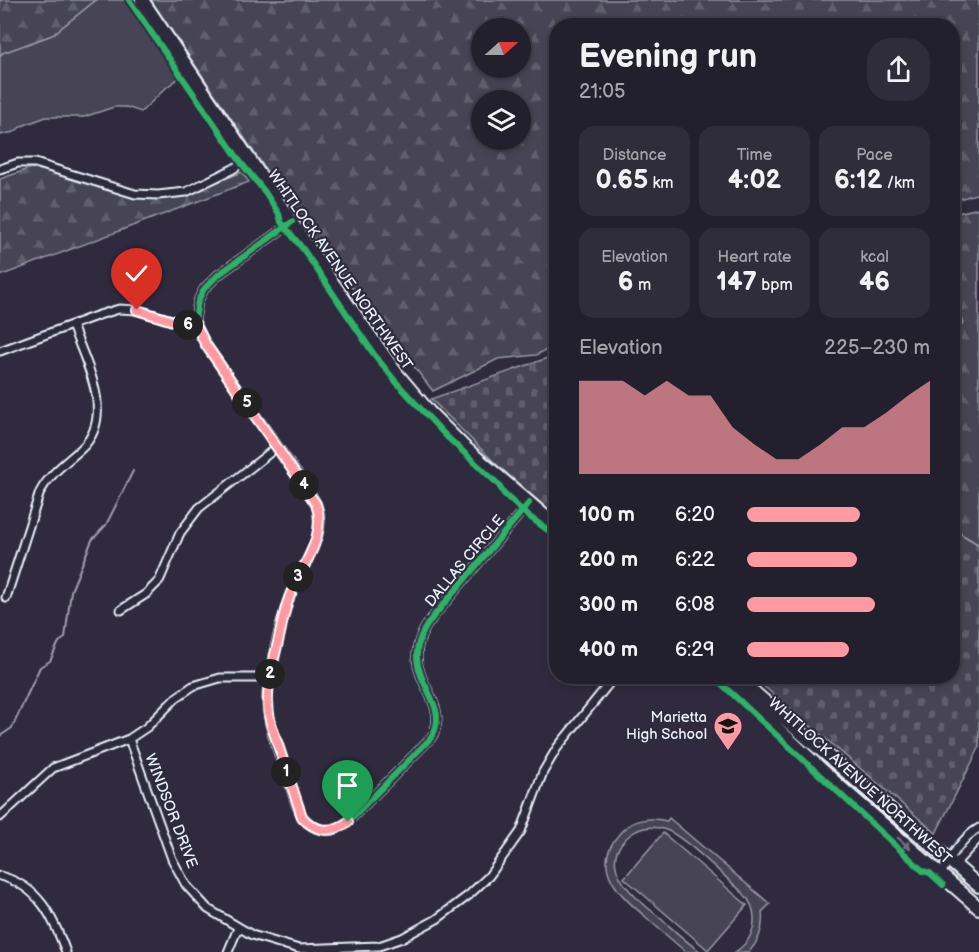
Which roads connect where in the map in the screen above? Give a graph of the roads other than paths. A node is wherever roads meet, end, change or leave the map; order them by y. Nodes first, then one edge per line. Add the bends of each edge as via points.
1 (142, 0) edge
2 (248, 159) junction
3 (0, 169) edge
4 (292, 222) junction
5 (72, 325) junction
6 (196, 325) junction
7 (0, 351) edge
8 (277, 447) junction
9 (529, 503) junction
10 (549, 520) edge
11 (6, 598) dead end
12 (121, 610) dead end
13 (269, 678) junction
14 (609, 684) edge
15 (730, 684) edge
16 (744, 684) edge
17 (129, 739) junction
18 (0, 817) edge
19 (979, 828) edge
20 (979, 838) edge
21 (952, 862) junction
22 (941, 874) junction
23 (0, 876) edge
24 (979, 886) edge
25 (979, 908) edge
26 (238, 928) junction
27 (66, 952) edge
28 (228, 952) edge

1 - 2 highway, WHITLOCK AVENUE NORTHWEST
2 - 3 street via 186,192 158,195 135,194 35,163 18,162
2 - 4 highway, WHITLOCK AVENUE NORTHWEST
4 - 6 street via 208,284 198,301
4 - 9 highway, WHITLOCK AVENUE NORTHWEST via 411,393 463,446
5 - 6 street via 124,309
5 - 7 street
5 - 11 street via 94,386 98,422 88,442 54,472 40,492
6 - 8 street, DALLAS CIRCLE
8 - 12 street via 199,508 180,533 159,581
8 - 13 street, DALLAS CIRCLE via 314,498 320,522 315,544 289,597
9 - 10 highway, WHITLOCK AVENUE NORTHWEST
9 - 13 street, DALLAS CIRCLE via 420,637 417,664 436,707 434,734 339,828 318,829 302,817 268,715
13 - 17 street via 220,678 194,686
14 - 26 street, WINDSOR DRIVE via 557,748 543,772 521,831 500,864 480,887 437,919 379,946 345,949 299,950
15 -> 22 highway, WHITLOCK AVENUE NORTHWEST
16 - 21 highway, WHITLOCK AVENUE NORTHWEST
17 - 18 street via 53,768
17 - 26 street, WINDSOR DRIVE via 178,872 208,909
19 - 21 street
20 - 21 street
21 - 22 street
21 - 24 highway, WHITLOCK AVENUE NORTHWEST
22 - 25 highway, WHITLOCK AVENUE NORTHWEST
23 - 27 street via 21,884 43,902
26 - 28 street

